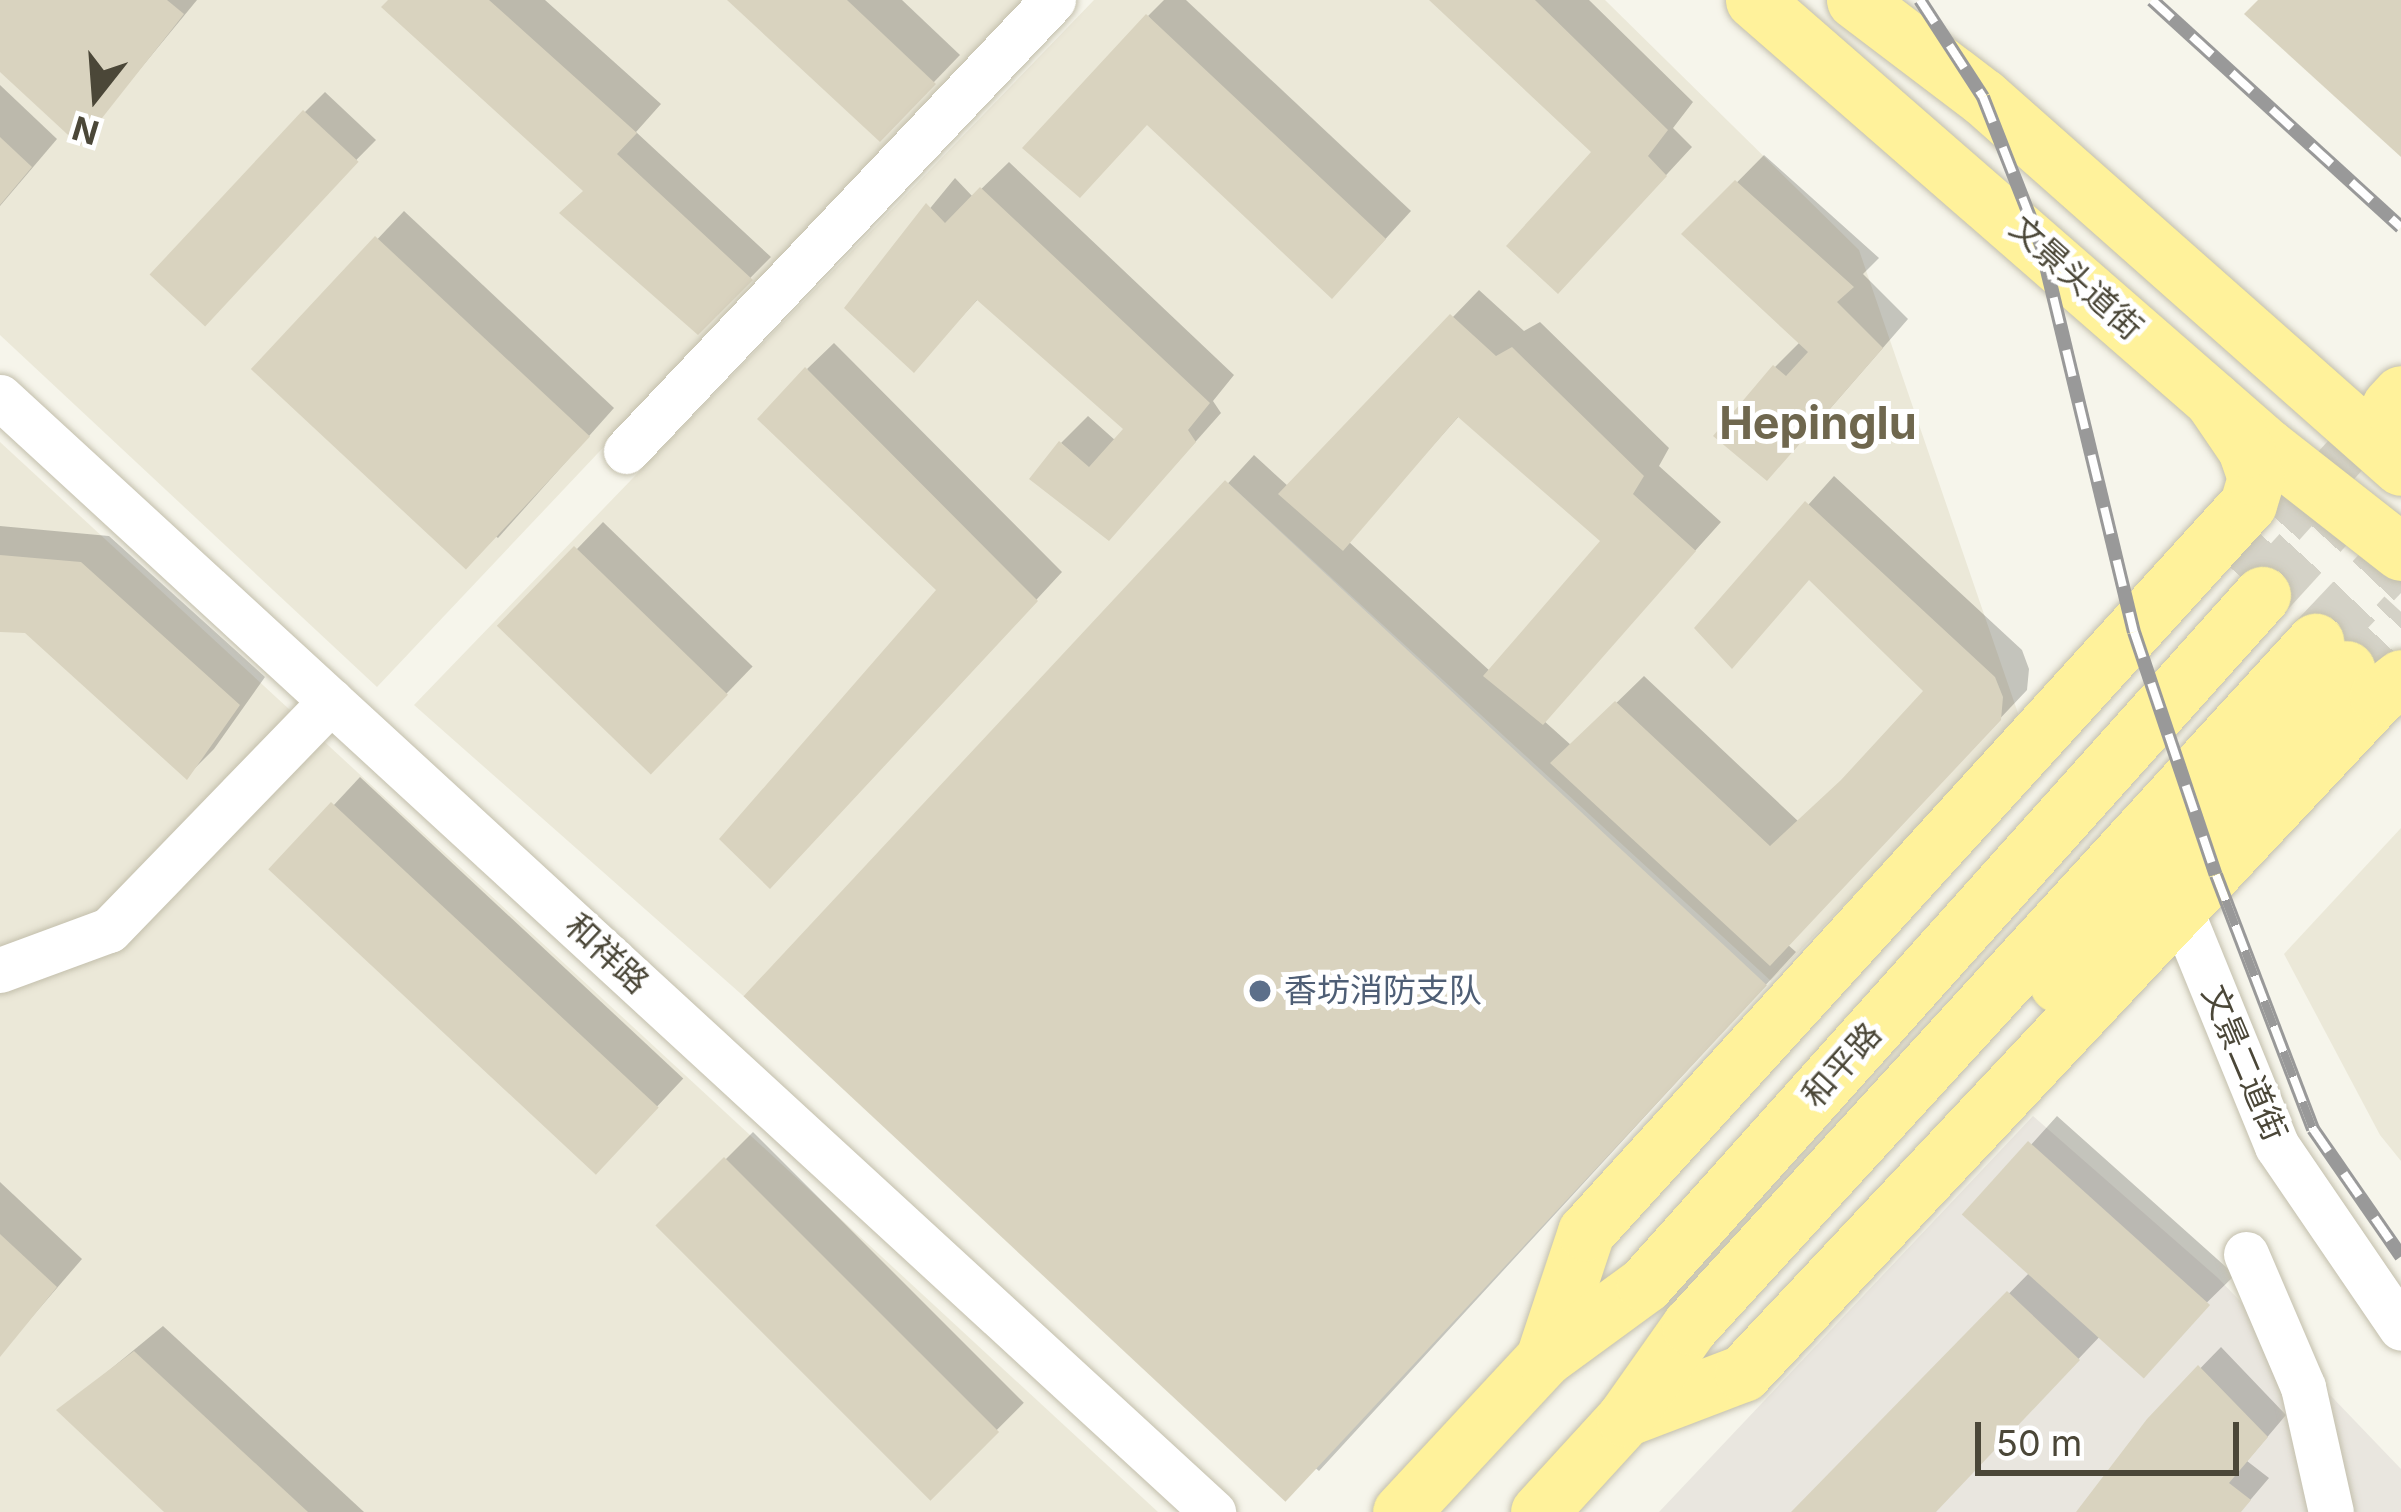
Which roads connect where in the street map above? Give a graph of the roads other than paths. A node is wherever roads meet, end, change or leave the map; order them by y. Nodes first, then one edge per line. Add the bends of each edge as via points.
1 (1053, 0) edge
2 (1754, 0) edge
3 (1855, 0) edge
4 (0, 397) edge
5 (2212, 399) junction
6 (626, 451) dead end
7 (2401, 467) edge
8 (2401, 552) edge
9 (2250, 585) tunnel mouth
10 (2354, 663) edge
11 (331, 700) junction
12 (2181, 910) junction
13 (0, 970) edge
14 (2246, 1254) dead end
15 (2401, 1328) edge
16 (1544, 1358) junction
17 (1625, 1418) junction
18 (1213, 1512) edge
19 (1401, 1512) edge
20 (1539, 1512) edge
21 (2331, 1512) edge

1 - 6 street
2 - 5 main road, 文景头道街
3 - 7 main road via 1983,97
4 - 11 street, 和祥路
5 - 8 main road, 文景头道街
5 - 16 main road via 2256,478 2248,505 1586,1232
9 - 16 main road via 1619,1265
10 - 12 main road via 2378,696
10 - 17 main road via 1721,1352
11 - 13 street via 109,930
11 - 18 street, 和祥路
12 - 15 street, 文景二道街 via 2277,1146
12 - 17 main road via 1743,1373
14 - 21 street via 2303,1387
16 - 19 main road
17 - 20 main road

